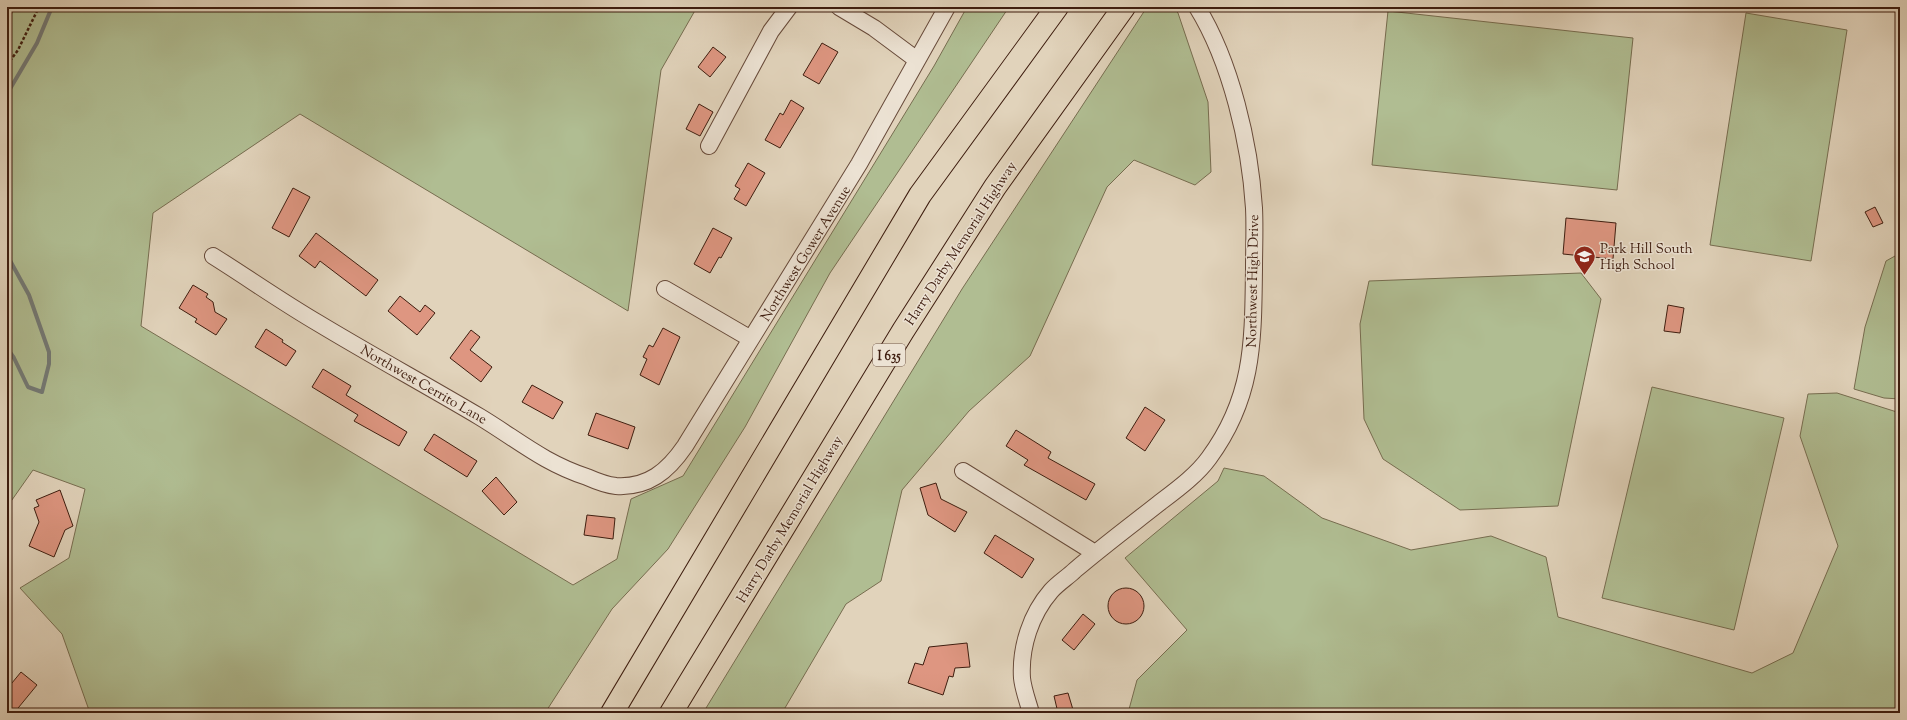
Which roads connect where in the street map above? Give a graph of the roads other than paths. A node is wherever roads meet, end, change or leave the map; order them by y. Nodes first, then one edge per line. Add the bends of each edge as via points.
1 (789, 7) edge
2 (839, 7) edge
3 (947, 7) edge
4 (1057, 7) edge
5 (1197, 7) edge
6 (1123, 8) edge
7 (917, 60) junction
8 (709, 146) dead end
9 (213, 256) dead end
10 (665, 289) dead end
11 (751, 339) junction
12 (964, 471) dead end
13 (643, 482) joint
14 (1095, 553) junction
15 (612, 713) edge
16 (671, 713) edge
17 (1031, 713) edge

1 - 8 street via 771,31
2 - 7 street via 874,28
3 - 7 street, Northwest Gower Avenue
4 - 15 highway via 920,195
5 - 14 street, Northwest High Drive via 1210,29 1228,75 1250,171 1254,210 1253,336 1250,360 1245,383 1226,433 1208,460 1178,488
6 - 16 highway, Harry Darby Memorial Highway / I 635 via 995,187 903,331
7 - 11 street, Northwest Gower Avenue via 859,164
9 - 13 street, Northwest Cerrito Lane via 546,460 572,472 615,486 635,486
10 - 11 street
11 - 13 street, Northwest Gower Avenue via 677,458 662,472
12 - 14 street
14 - 17 street, Northwest High Drive via 1051,591 1034,618 1026,639 1022,661 1022,679

